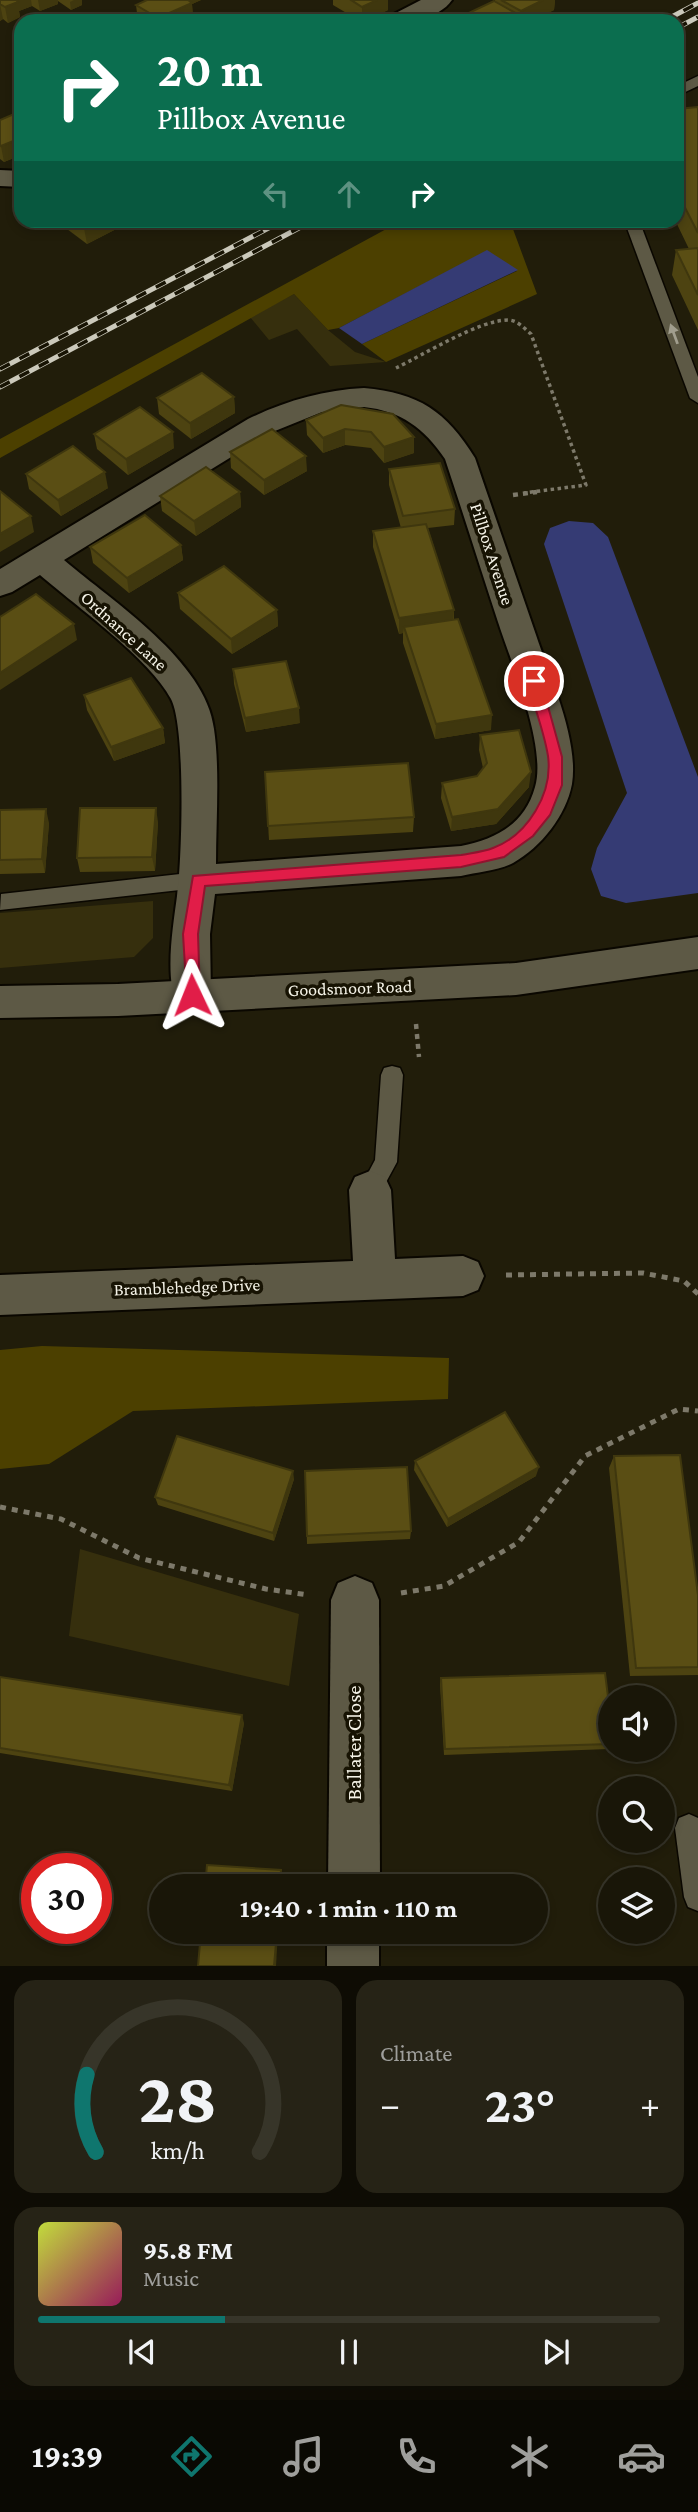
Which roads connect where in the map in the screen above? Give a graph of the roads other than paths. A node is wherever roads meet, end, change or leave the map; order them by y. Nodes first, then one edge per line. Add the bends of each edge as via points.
1 (438, 0) edge
2 (412, 14) edge
3 (634, 228) edge
4 (698, 398) edge
5 (42, 559) junction
6 (0, 584) edge
7 (198, 880) junction
8 (1, 902) edge
9 (698, 953) edge
10 (192, 995) junction
11 (0, 1002) edge
12 (392, 1075) dead end
13 (370, 1190) joint
14 (463, 1276) road end
15 (375, 1279) junction
16 (0, 1296) edge
17 (355, 1600) road end
18 (689, 1828) dead end
19 (354, 1874) edge
20 (698, 1897) edge
21 (353, 1944) edge
22 (353, 1966) edge

1 - 2 street
4 -> 3 lane
5 - 6 street, Pillbox Avenue
5 - 7 street, Ordnance Lane via 165,664 188,698 197,728
5 - 7 street, Pillbox Avenue via 289,410 321,401 361,398 395,402 425,416 460,458 543,707 555,757 554,785 544,811 528,832 499,853 461,861
7 - 8 lane
7 - 10 street, Ordnance Lane via 191,934
9 - 10 street, Goodsmoor Road via 516,979
10 - 11 street, Goodsmoor Road
12 - 13 lane via 386,1162
13 - 15 street
14 - 15 street, Bramblehedge Drive
15 - 16 street, Bramblehedge Drive
17 - 19 street, Ballater Close
18 - 20 lane
21 - 22 street

